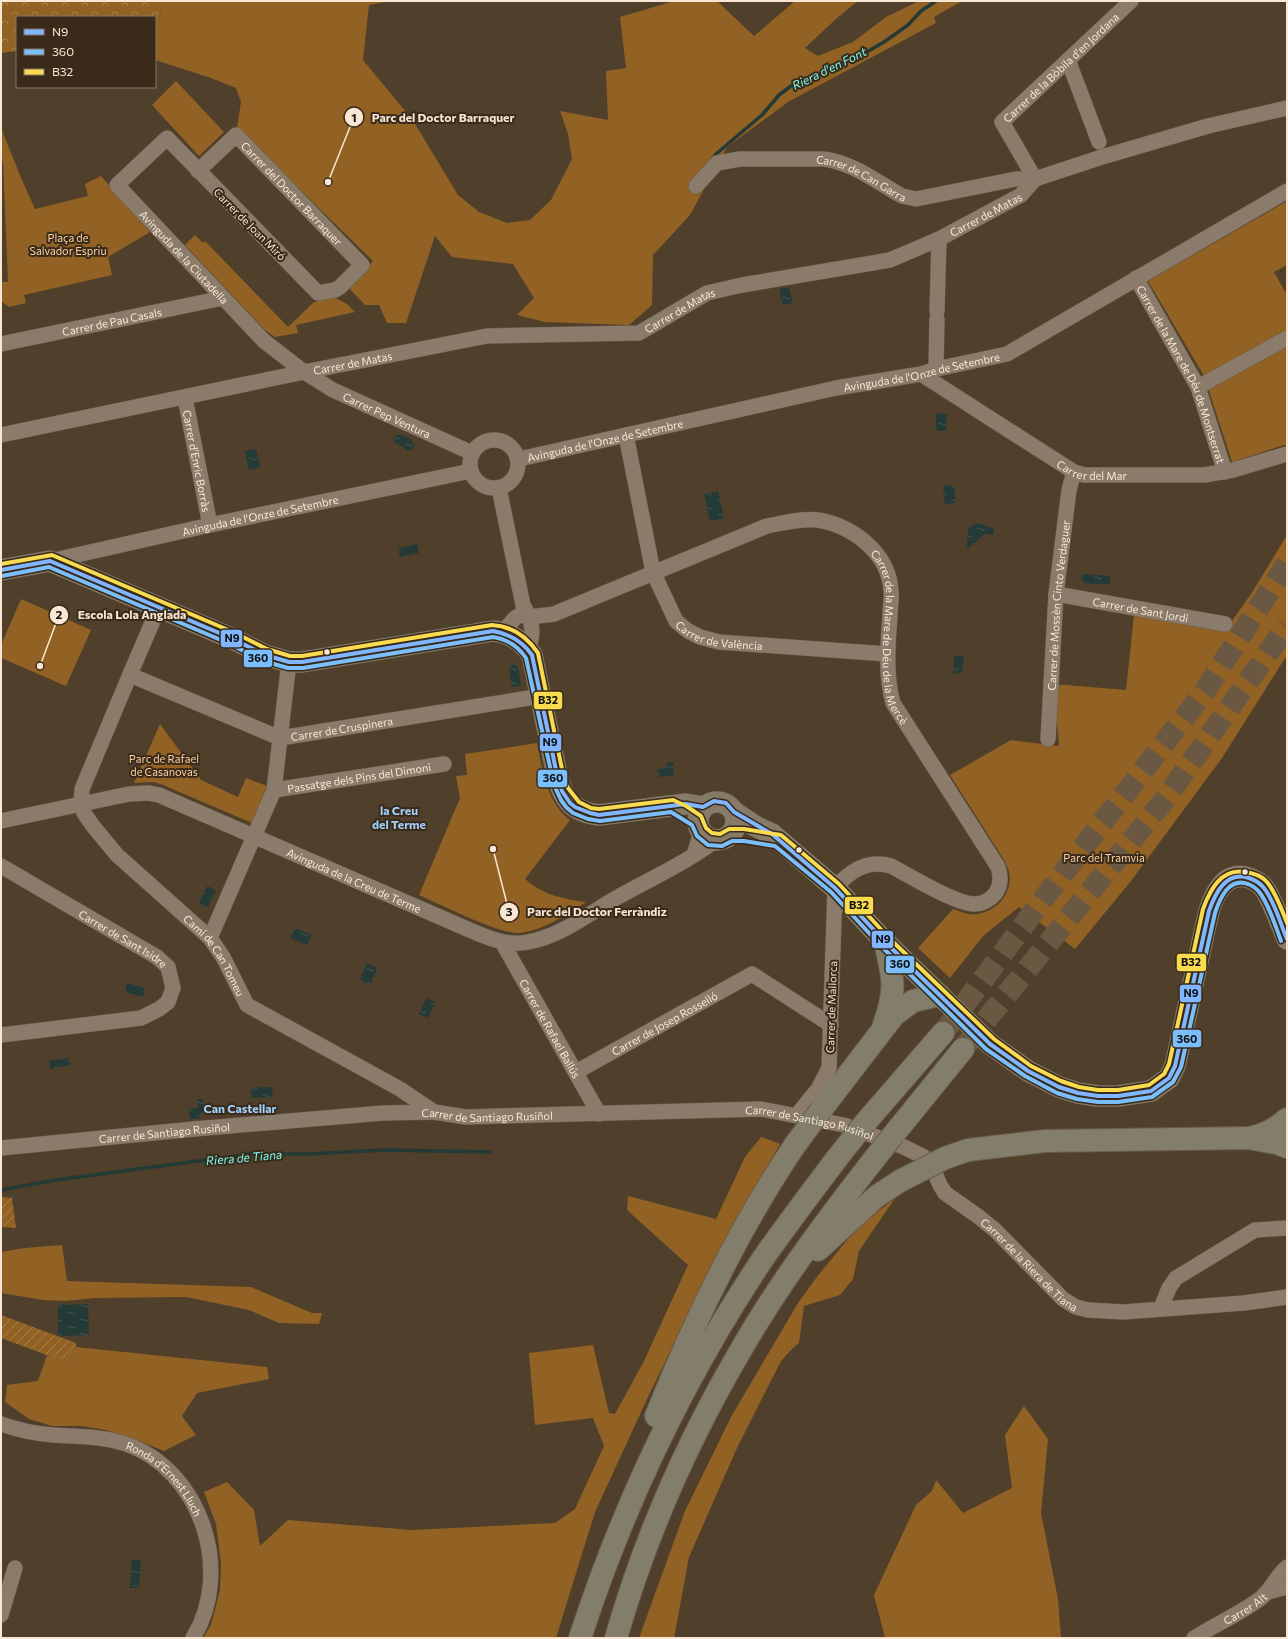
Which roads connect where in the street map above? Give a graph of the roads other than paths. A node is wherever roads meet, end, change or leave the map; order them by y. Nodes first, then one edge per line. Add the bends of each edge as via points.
1 (1132, 1) edge
2 (1068, 60) junction
3 (1287, 108) edge
4 (167, 138) joint
5 (1099, 142) dead end
6 (198, 171) junction
7 (1035, 179) junction
8 (696, 186) dead end
9 (1287, 191) edge
10 (939, 239) junction
11 (1136, 278) junction
12 (340, 287) joint
13 (223, 298) junction
14 (1287, 338) edge
15 (1, 344) edge
16 (936, 369) junction
17 (304, 372) junction
18 (921, 374) junction
19 (1198, 387) junction
20 (185, 398) junction
21 (1, 435) edge
22 (626, 435) junction
23 (472, 453) junction
24 (1287, 454) edge
25 (519, 460) junction
26 (471, 471) junction
27 (1074, 472) junction
28 (1225, 472) junction
29 (499, 488) junction
30 (210, 525) junction
31 (50, 561) junction
32 (1, 570) edge
33 (653, 572) junction
34 (1056, 594) junction
35 (159, 608) junction
36 (524, 612) junction
37 (1225, 624) dead end
38 (515, 640) junction
39 (887, 654) junction
40 (289, 662) junction
41 (131, 672) junction
42 (541, 696) junction
43 (280, 738) junction
44 (1048, 739) dead end
45 (444, 764) dead end
46 (274, 790) junction
47 (81, 804) junction
48 (734, 812) junction
49 (1, 821) edge
50 (709, 827) junction
51 (255, 836) junction
52 (778, 840) junction
53 (1, 866) edge
54 (835, 888) junction
55 (210, 938) junction
56 (1287, 939) edge
57 (502, 942) junction
58 (885, 942) junction
59 (939, 995) junction
60 (831, 1025) junction
61 (881, 1032) junction
62 (943, 1033) tunnel mouth
63 (1, 1035) edge
64 (963, 1049) tunnel mouth
65 (576, 1072) junction
66 (434, 1112) junction
67 (599, 1114) junction
68 (797, 1115) junction
69 (1287, 1119) edge
70 (1248, 1138) junction
71 (1287, 1147) edge
72 (1, 1148) edge
73 (945, 1194) joint
74 (1287, 1228) edge
75 (783, 1282) junction
76 (1287, 1297) edge
77 (1160, 1308) junction
78 (1, 1424) edge
79 (627, 1511) junction
80 (1287, 1567) edge
81 (15, 1568) dead end
82 (1287, 1587) edge
83 (1268, 1592) junction
84 (1, 1615) edge
85 (193, 1638) edge
86 (580, 1638) edge
87 (616, 1638) edge
88 (1194, 1638) edge

1 - 2 street, Carrer de la Bòbila d'en Jordana
2 - 5 street
2 - 7 street, Carrer de la Bòbila d'en Jordana via 1002,122
3 - 7 street via 1208,126
4 - 6 street, Carrer de Joan Miró
4 - 13 street, Avinguda de la Ciutadella via 117,185
6 - 12 street, Carrer de Joan Miró via 318,293
6 - 12 street, Carrer del Doctor Barraquer via 236,135 362,265
7 - 8 street, Carrer de Can Garra via 1016,179 916,199 902,196 836,160 740,159 717,163
7 - 10 street, Carrer de Matas via 1021,195
9 - 11 street, Avinguda de l'Onze de Setembre
10 - 16 street
10 - 17 street, Carrer de Matas via 890,260 707,293 639,333 487,336
11 - 16 street, Avinguda de l'Onze de Setembre via 1007,354
11 - 19 street, Carrer de la Mare de Déu de Montserrat
13 - 15 street, Carrer de Pau Casals
13 - 17 street, Avinguda de la Ciutadella via 264,341
14 - 19 street
16 - 18 street, Avinguda de l'Onze de Setembre
17 - 20 street, Carrer de Matas
17 - 23 street, Carrer Pep Ventura via 333,390
18 - 22 street, Avinguda de l'Onze de Setembre via 836,388
18 - 27 street, Carrer del Mar
19 - 28 street, Carrer de la Mare de Déu de Montserrat
20 - 21 street, Carrer de Matas
20 - 30 street, Carrer d'Enric Borràs
22 - 25 street, Avinguda de l'Onze de Setembre
22 - 33 street, Carrer de València
23 - 25 street via 483,442 498,439 515,450
23 - 26 street
24 - 28 street, Carrer del Mar
25 - 29 street via 518,472 510,483
26 - 29 street via 482,485
26 - 30 street, Avinguda de l'Onze de Setembre
27 - 28 street, Carrer del Mar via 1084,475 1204,475
27 - 34 street, Carrer de Mossèn Cinto Verdaguer via 1069,490
29 - 36 street
30 - 31 street, Avinguda de l'Onze de Setembre
31 - 32 street
31 - 35 street
33 - 36 street, Carrer de la Mare de Déu de la Mercè via 554,614
33 - 39 street, Carrer de València via 676,621 700,637 719,642
33 - 39 street, Carrer de la Mare de Déu de la Mercè via 767,526 817,520 843,527 870,545 885,567 891,590
34 - 37 street, Carrer de Sant Jordi
34 - 44 street, Carrer de Mossèn Cinto Verdaguer
35 - 40 street via 265,655
35 - 41 street
36 - 38 street via 515,618
36 - 38 street via 532,627 532,641
38 - 40 street via 493,631
38 - 42 street via 532,655
39 - 54 street, Carrer de la Mare de Déu de la Mercè via 887,676 893,703 1000,873 1000,884 995,894 986,901 970,903 943,893 891,866 871,863 850,873
40 - 43 street
41 - 43 street, Carrer de Cruspinera via 135,677
41 - 47 street via 82,789
42 - 43 street, Carrer de Cruspinera
42 - 50 street via 559,785 570,802 579,810 599,815 672,806
43 - 46 street
45 - 46 street, Passatge dels Pins del Dimoni
46 - 51 street
47 - 49 street, Avinguda de la Creu de Terme
47 - 51 street, Avinguda de la Creu de Terme via 129,794 148,793 169,799
47 - 55 street, Camí de Can Tomeu via 89,820 117,855
48 - 50 street via 736,824
48 - 50 street via 726,803 714,801
48 - 52 street
50 - 52 street
50 - 57 street, Avinguda de la Creu de Terme via 694,855 565,929 530,942
51 - 55 street
51 - 57 street, Avinguda de la Creu de Terme
52 - 54 street
53 - 63 street, Carrer de Sant Isidre via 157,957 168,967 173,988 168,1002 142,1018
54 - 58 street
54 - 60 street, Carrer de Mallorca
55 - 66 street, Camí de Can Tomeu via 223,956 247,1005 400,1089
56 - 59 street via 1265,890 1258,882 1242,876 1235,877 1217,890 1209,911 1175,1066 1169,1078 1150,1091 1098,1096 1059,1087 1028,1071 990,1044
57 - 65 street, Carrer de Rafael Ballús
58 - 59 street
58 - 61 highway via 893,979 893,993
59 - 61 highway via 913,1001 894,1015
60 - 65 street, Carrer de Josep Rosselló via 752,974
60 - 68 street, Carrer de Mallorca via 829,1068 818,1089
61 - 79 highway, bridge via 795,1145 736,1241 703,1307 647,1439
62 - 79 highway, bridge via 865,1123 764,1257 704,1354 650,1458
64 - 75 highway, bridge via 868,1167
65 - 67 street, Carrer de Rafael Ballús
66 - 67 street, Carrer de Santiago Rusiñol via 466,1117
66 - 72 street, Carrer de Santiago Rusiñol via 383,1113
67 - 68 street, Carrer de Santiago Rusiñol via 761,1108
68 - 73 street, Carrer de Santiago Rusiñol via 844,1125 924,1157 932,1166
69 - 70 highway via 1261,1136
70 - 71 highway
70 - 75 highway, bridge via 1045,1141 968,1150 945,1158 877,1196
73 - 77 street, Carrer de la Riera de Tiana via 995,1230 1063,1299 1076,1307 1123,1312
74 - 77 street via 1255,1230 1176,1278
75 - 87 highway via 742,1347 694,1438 645,1550
76 - 77 street, Carrer de la Riera de Tiana
78 - 85 street, Ronda d'Ernest Lluch via 31,1433 114,1440 151,1457 172,1474 196,1508 207,1534 210,1554 208,1602 200,1628
79 - 86 highway
80 - 83 street, Carrer Alt
81 - 84 street
82 - 83 street
83 - 88 street, Carrer Alt via 1242,1611

